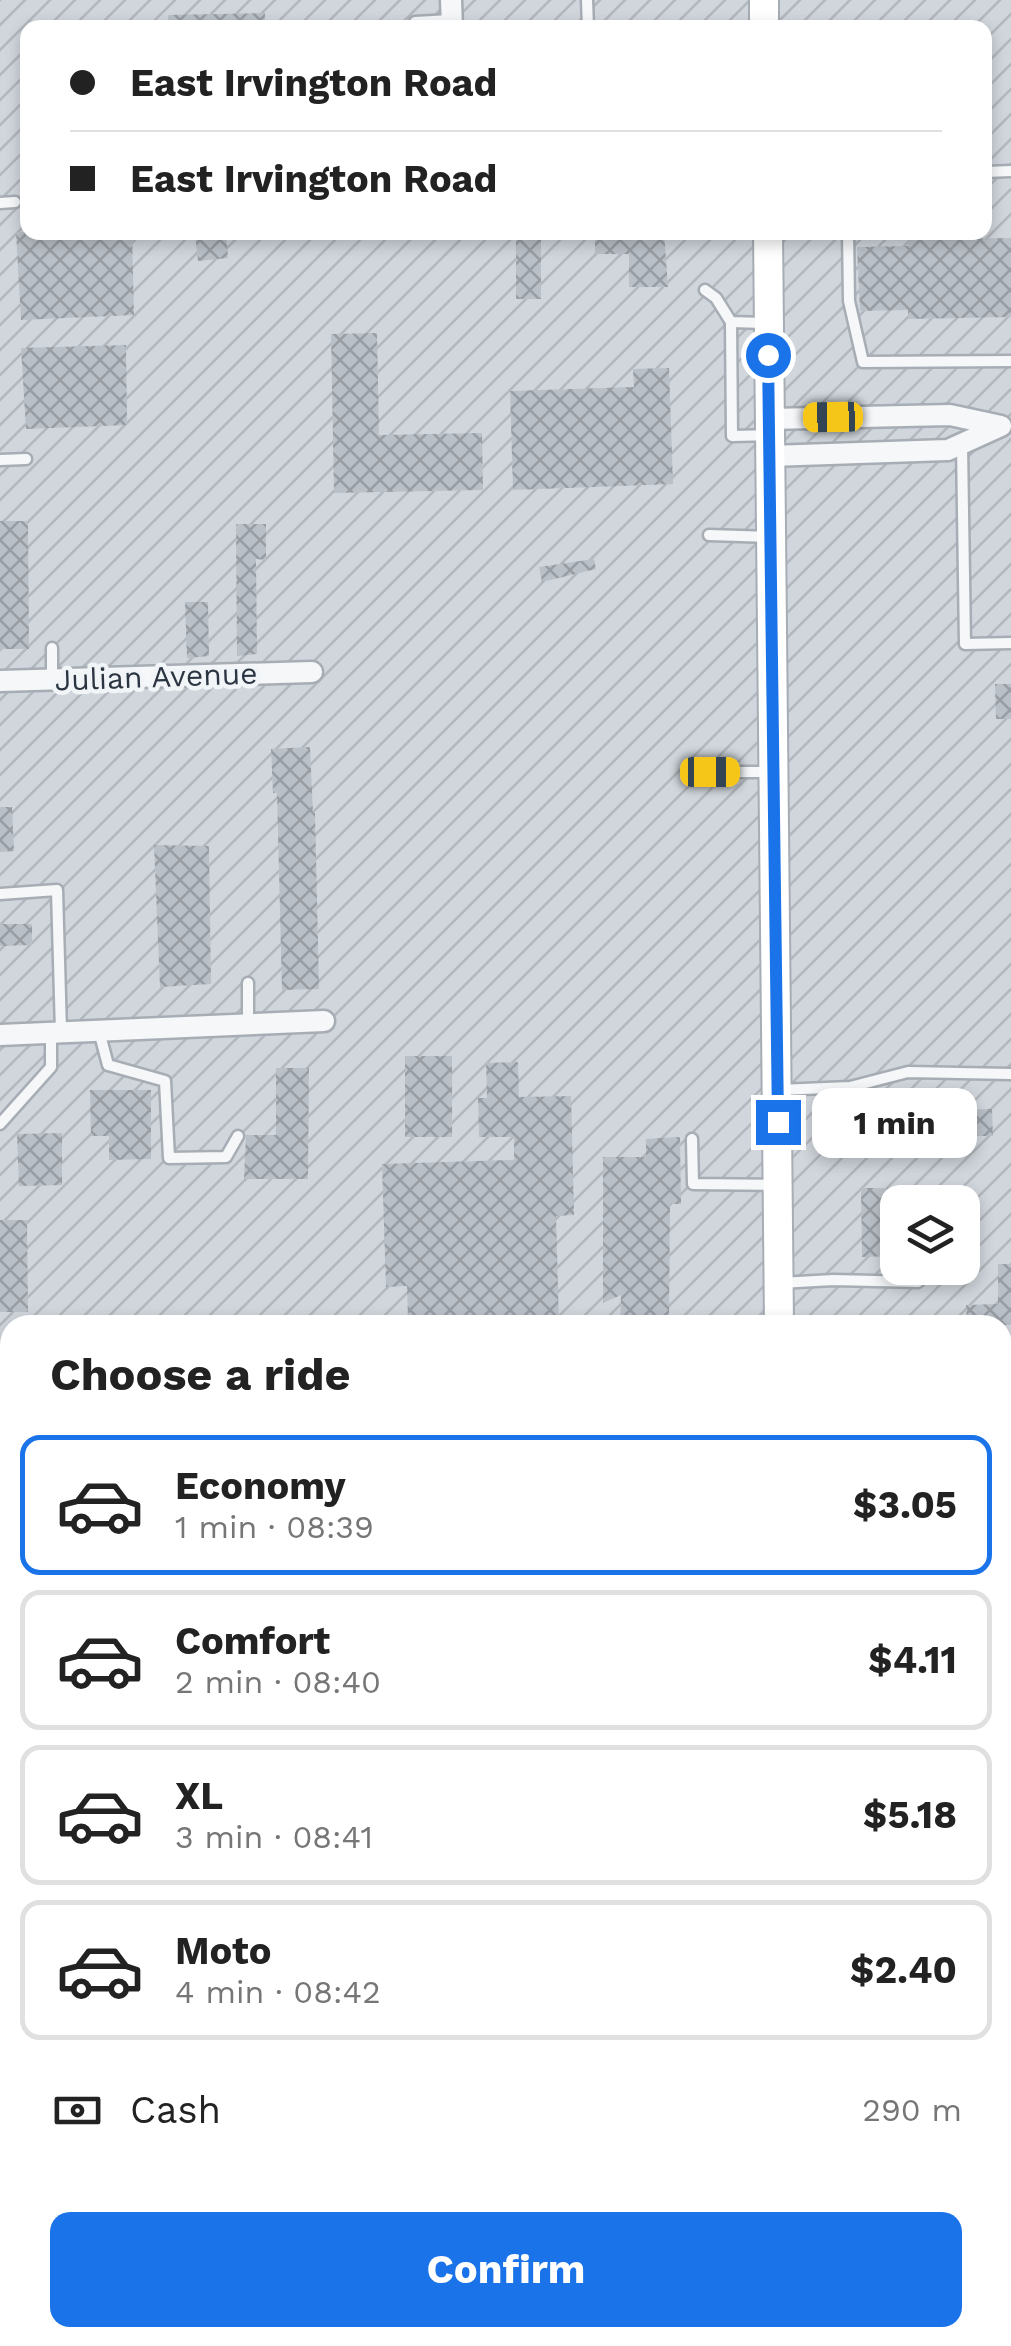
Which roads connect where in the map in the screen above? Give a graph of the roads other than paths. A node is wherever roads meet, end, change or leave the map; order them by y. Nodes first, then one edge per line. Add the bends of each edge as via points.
1 (15, 202) dead end
2 (0, 203) edge
3 (768, 240) edge
4 (848, 240) edge
5 (705, 290) dead end
6 (731, 322) junction
7 (768, 323) junction
8 (1011, 361) edge
9 (1006, 426) edge
10 (770, 436) junction
11 (962, 444) junction
12 (0, 460) edge
13 (26, 460) dead end
14 (709, 535) dead end
15 (771, 538) junction
16 (1011, 643) edge
17 (52, 648) dead end
18 (312, 672) dead end
19 (52, 680) junction
20 (0, 681) edge
21 (710, 772) dead end
22 (774, 772) junction
23 (0, 894) edge
24 (248, 983) dead end
25 (324, 1021) dead end
26 (248, 1024) junction
27 (99, 1030) junction
28 (56, 1032) junction
29 (0, 1035) edge
30 (1011, 1074) edge
31 (777, 1090) junction
32 (0, 1124) edge
33 (238, 1136) dead end
34 (692, 1139) dead end
35 (778, 1185) junction
36 (880, 1281) edge
37 (779, 1283) junction
38 (780, 1315) edge

1 - 2 lane
3 - 7 street
4 - 8 lane via 849,301 863,362
5 - 6 lane
6 - 7 lane
6 - 10 lane via 732,436
7 - 10 street
9 - 10 street via 950,415
9 - 11 street
10 - 11 street via 948,450
10 - 15 street
11 - 16 lane via 964,644
12 - 13 lane
14 - 15 lane
15 - 22 street
17 - 19 lane
18 - 19 street, Julian Avenue
19 - 20 street, Julian Avenue
21 - 22 lane
22 - 31 street
23 - 28 lane via 57,890
24 - 26 lane
25 - 26 street
26 - 27 street
27 - 28 street
27 - 33 lane via 108,1065 165,1081 169,1158 226,1157
28 - 29 street
28 - 32 lane via 52,1066
30 - 31 lane via 908,1072 850,1087
31 - 35 street
34 - 35 lane via 693,1184
35 - 37 street
36 - 37 lane
37 - 38 street

